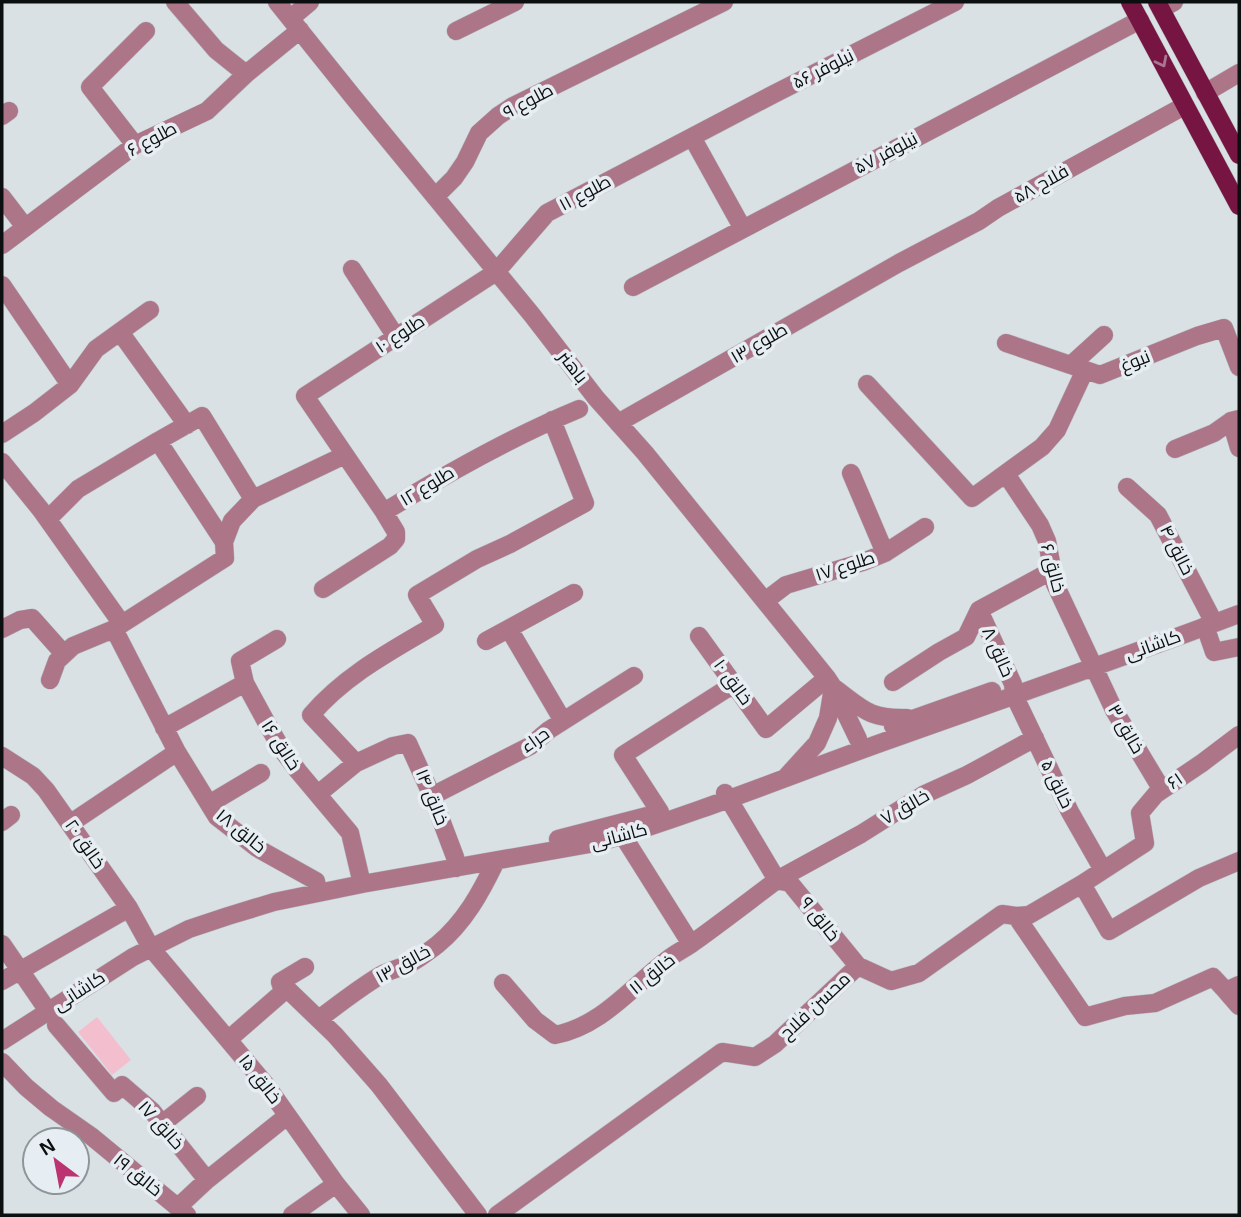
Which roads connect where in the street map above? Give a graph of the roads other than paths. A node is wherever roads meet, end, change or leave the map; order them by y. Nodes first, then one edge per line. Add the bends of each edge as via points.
1 (175, 2) edge
2 (277, 2) edge
3 (310, 2) edge
4 (515, 2) edge
5 (724, 2) edge
6 (955, 2) edge
7 (1130, 2) edge
8 (1164, 4) edge
9 (1140, 20) junction
10 (295, 24) junction
11 (146, 31) dead end
12 (456, 31) dead end
13 (1239, 73) edge
14 (246, 74) junction
15 (1205, 93) junction
16 (1184, 106) junction
17 (692, 137) junction
18 (135, 145) junction
19 (1239, 155) edge
20 (1236, 194) edge
21 (2, 197) edge
22 (435, 197) junction
23 (25, 227) junction
24 (743, 229) junction
25 (2, 246) edge
26 (899, 264) joint
27 (352, 269) dead end
28 (496, 272) junction
29 (2, 285) edge
30 (633, 287) dead end
31 (150, 310) dead end
32 (120, 332) junction
33 (1104, 335) dead end
34 (396, 337) junction
35 (1006, 344) dead end
36 (1239, 367) edge
37 (1078, 368) junction
38 (867, 384) dead end
39 (70, 385) junction
40 (579, 409) dead end
41 (552, 420) junction
42 (1235, 420) edge
43 (618, 423) junction
44 (187, 425) junction
45 (2, 434) edge
46 (158, 441) junction
47 (1239, 448) edge
48 (1175, 449) dead end
49 (345, 455) junction
50 (2, 462) edge
51 (851, 473) dead end
52 (1006, 474) junction
53 (1127, 487) dead end
54 (253, 499) junction
55 (384, 512) junction
56 (48, 519) junction
57 (925, 527) dead end
58 (224, 542) junction
59 (885, 552) junction
60 (1051, 571) junction
61 (323, 589) dead end
62 (574, 593) dead end
63 (765, 601) junction
64 (1239, 603) edge
65 (979, 610) junction
66 (1239, 614) edge
67 (1209, 622) junction
68 (118, 627) junction
69 (2, 629) edge
70 (509, 629) junction
71 (699, 636) dead end
72 (277, 639) dead end
73 (486, 641) dead end
74 (1239, 647) edge
75 (64, 654) junction
76 (1091, 663) junction
77 (634, 676) dead end
78 (50, 680) dead end
79 (245, 682) junction
80 (830, 682) junction
81 (893, 682) dead end
82 (734, 684) junction
83 (1014, 690) junction
84 (915, 718) junction
85 (563, 721) junction
86 (933, 724) junction
87 (164, 728) junction
88 (1239, 735) edge
89 (1035, 738) junction
90 (858, 739) junction
91 (177, 752) junction
92 (2, 756) edge
93 (800, 761) junction
94 (356, 763) junction
95 (261, 773) dead end
96 (783, 779) junction
97 (1162, 790) junction
98 (318, 794) junction
99 (727, 795) junction
100 (432, 796) junction
101 (209, 804) junction
102 (660, 812) junction
103 (71, 823) junction
104 (619, 830) junction
105 (1145, 843) joint
106 (496, 861) junction
107 (1239, 861) edge
108 (456, 863) junction
109 (1103, 870) junction
110 (361, 880) junction
111 (777, 880) junction
112 (1082, 884) junction
113 (317, 887) junction
114 (129, 908) junction
115 (1016, 916) junction
116 (149, 943) junction
117 (2, 944) edge
118 (691, 944) junction
119 (858, 966) junction
120 (305, 967) dead end
121 (20, 969) junction
122 (2, 981) edge
123 (280, 982) junction
124 (502, 983) dead end
125 (1233, 988) edge
126 (1239, 1006) edge
127 (49, 1013) junction
128 (319, 1019) junction
129 (2, 1030) edge
130 (229, 1040) junction
131 (2, 1041) edge
132 (2, 1062) edge
133 (197, 1096) dead end
134 (288, 1116) junction
135 (162, 1124) junction
136 (207, 1180) junction
137 (336, 1184) junction
138 (182, 1211) edge
139 (292, 1215) edge
140 (362, 1215) edge
141 (478, 1215) edge
142 (497, 1215) edge

1 - 14 street via 216,50
2 - 10 street, باهنر
3 - 10 street, طلوع ۶
4 - 12 street
5 - 22 street, طلوع ۹ via 498,116 479,134 466,162
6 - 17 street, نیلوفر ۵۶
7 - 9 main road
8 - 15 main road
9 -> 16 main road
9 - 24 street, نیلوفر ۵۷
10 - 14 street, طلوع ۶
10 - 22 street, باهنر
11 - 18 street via 90,87
13 - 15 street
14 - 18 street, طلوع ۶ via 207,111
15 - 19 main road
16 - 20 main road
16 - 26 street, فلاح ۵۸
17 - 24 street
17 - 28 street, طلوع ۱۱ via 547,213
18 - 23 street, طلوع ۶
21 - 23 street
22 - 28 street, باهنر
23 - 25 street, طلوع ۶
24 - 30 street, نیلوفر ۵۷
26 - 43 street, طلوع ۱۳
27 - 34 street
28 - 34 street, طلوع ۱۰
28 - 43 street, باهنر
29 - 39 street
31 - 32 street
32 - 39 street via 96,349
32 - 44 street
33 - 37 street
34 - 49 street, طلوع ۱۰ via 305,396
35 - 37 street, نبوغ
36 - 37 street, نبوغ via 1224,328 1100,375
37 - 52 street via 1071,403 1057,430
38 - 52 street via 972,498
39 - 45 street
40 - 41 street, طلوع ۱۲
41 - 55 street, طلوع ۱۲ via 445,474
41 - 94 street via 585,503 417,595 435,625 366,666 311,715
42 - 47 street
42 - 48 street
43 - 63 street, باهنر
44 - 46 street
44 - 54 street via 202,416
46 - 56 street via 78,489
46 - 58 street
49 - 54 street
49 - 55 street
50 - 56 street, خالق ۱۸
51 - 59 street
52 - 60 street, خالق ۶ via 1040,525
53 - 67 street, خالق ۴ via 1158,515
54 - 58 street via 232,521
55 - 61 street, طلوع ۱۲ via 396,539
56 - 68 street, خالق ۱۸
57 - 59 street, طلوع ۱۷
58 - 68 street via 225,558
59 - 63 street, طلوع ۱۷ via 786,585
60 - 65 street
60 - 76 street, خالق ۶
62 - 70 street
63 - 80 street, باهنر
64 - 67 street, کاشانی
65 - 81 street via 967,636
65 - 83 street, خالق ۸
66 - 67 street, کاشانی
67 - 74 street, خالق ۴ via 1214,652
67 - 76 street, کاشانی
68 - 75 street
68 - 87 street, خالق ۱۸
69 - 75 street via 32,618
70 - 73 street
70 - 85 street
71 - 82 street, خالق ۱۰
72 - 79 street via 240,661
75 - 78 street
76 - 83 street, کاشانی
76 - 97 street, خالق ۳
77 - 85 street, حراء
79 - 87 street
79 - 98 street, خالق ۱۶ via 283,751
80 - 82 street, خالق ۱۰ via 766,729
80 - 84 street via 866,712 886,718
80 - 90 street, باهنر
80 - 93 street via 828,718 817,743
82 - 102 street via 623,755
83 - 84 street, کاشانی
83 - 86 street, کاشانی
83 - 89 street, خالق ۵
84 - 86 street
84 - 90 street, کاشانی
85 - 100 street, حراء via 530,746
86 - 96 street, کاشانی
87 - 91 street, خالق ۱۸
88 - 97 street, ۶۱
89 - 109 street, خالق ۵
89 - 111 street, خالق ۷ via 923,795
90 - 93 street, کاشانی
91 - 101 street, خالق ۱۸
91 - 103 street
92 - 103 street, خالق ۲۰ via 33,776
93 - 96 street
93 - 99 street, کاشانی
94 - 98 street
94 - 100 street, خالق ۱۴ via 408,743
95 - 101 street
96 - 99 street, کاشانی
97 - 105 street, ۶۱ via 1140,813
98 - 110 street, خالق ۱۶ via 350,833
99 - 102 street, کاشانی
99 - 104 street, کاشانی via 679,818
99 - 111 street, خالق ۹
100 - 108 street, خالق ۱۴
101 - 113 street, خالق ۱۸ via 217,817 257,848
102 - 104 street, کاشانی
103 - 114 street, خالق ۲۰
104 - 106 street, کاشانی via 601,842
104 - 108 street, کاشانی
104 - 118 street, خالق ۱۱
105 - 109 street, محسن فلاح
106 - 108 street, کاشانی
106 - 128 street, خالق ۱۳ via 479,898 438,944 411,963 382,975
107 - 112 street via 1199,878 1109,931
108 - 110 street, کاشانی
109 - 112 street, محسن فلاح
110 - 113 street, کاشانی
111 - 118 street
111 - 119 street, خالق ۹ via 790,883
112 - 115 street, محسن فلاح via 1029,915
113 - 116 street, کاشانی via 223,906
114 - 116 street, خالق ۲۰
114 - 121 street
115 - 119 street, محسن فلاح via 1002,914 919,973 891,981
115 - 125 street via 1085,1017 1155,1003 1213,977
116 - 127 street, کاشانی via 123,951
116 - 130 street, خالق ۱۵
117 - 121 street
118 - 124 street, خالق ۱۱ via 598,1018 566,1033 555,1035 535,1020
119 - 142 street, محسن فلاح via 775,1044 755,1057 722,1052
120 - 123 street
121 - 122 street
121 - 127 street
123 - 128 street
123 - 130 street via 283,992
125 - 126 street
127 - 129 street, کاشانی
127 - 131 street, کاشانی
127 - 135 street, خالق ۱۷ via 114,1093 122,1085
128 - 141 street via 379,1085
130 - 134 street, خالق ۱۵
132 - 138 street, خالق ۱۹ via 51,1108
133 - 135 street
134 - 136 street, خالق ۱۹
134 - 137 street, خالق ۱۵
135 - 136 street, خالق ۱۷
136 - 138 street, خالق ۱۹
137 - 139 street
137 - 140 street, خالق ۱۵

